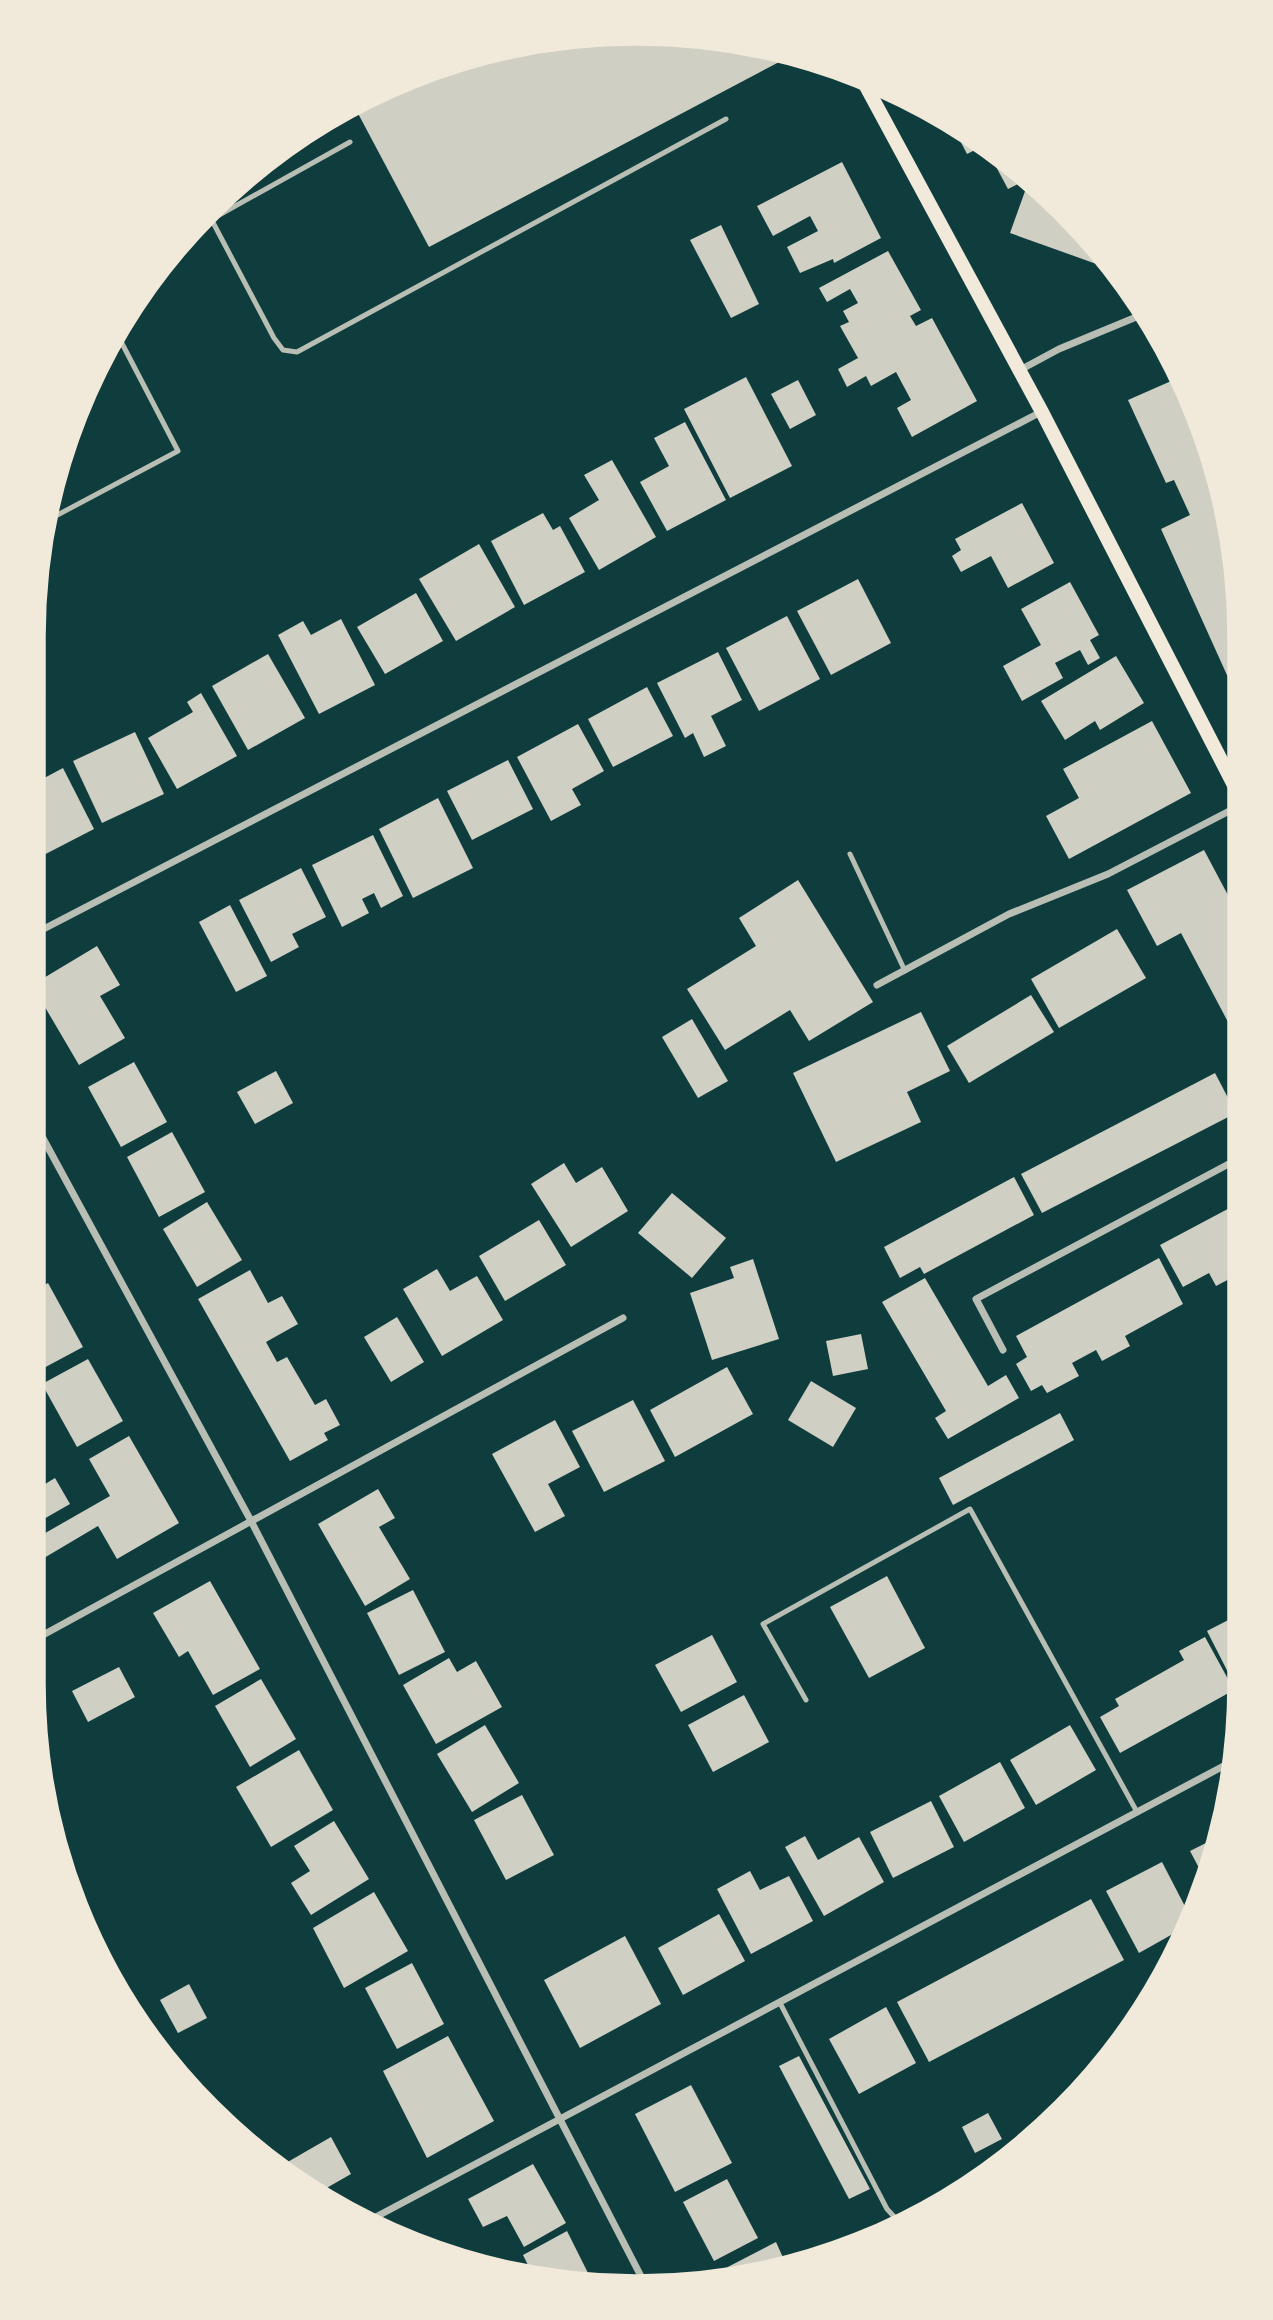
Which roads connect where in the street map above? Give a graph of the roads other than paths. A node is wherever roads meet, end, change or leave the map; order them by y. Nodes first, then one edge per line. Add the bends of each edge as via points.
1 (869, 92) edge
2 (726, 119) dead end
3 (350, 142) dead end
4 (219, 215) edge
5 (213, 221) edge
6 (1136, 317) edge
7 (122, 343) edge
8 (1019, 370) junction
9 (1042, 412) junction
10 (56, 516) edge
11 (1229, 775) edge
12 (1229, 811) edge
13 (850, 854) dead end
14 (44, 929) edge
15 (905, 971) junction
16 (877, 985) dead end
17 (44, 1140) edge
18 (1229, 1164) edge
19 (623, 1318) dead end
20 (1003, 1350) dead end
21 (250, 1520) junction
22 (44, 1634) edge
23 (806, 1700) dead end
24 (1223, 1766) edge
25 (1137, 1812) junction
26 (780, 2003) junction
27 (559, 2120) junction
28 (377, 2216) edge
29 (894, 2217) edge
30 (641, 2276) edge

1 - 8 main road
2 - 5 lane via 297,352 283,349 274,338
3 - 4 lane
6 - 8 street
7 - 10 lane via 178,451
8 - 9 main road
9 - 11 main road
9 - 14 street
12 - 15 street via 1108,874 1009,915
13 - 15 lane
15 - 16 street
17 - 21 street
18 - 20 street via 976,1299
19 - 21 street
21 - 22 street
21 - 27 street
23 - 25 lane via 763,1624 970,1509
24 - 25 street
25 - 26 street
26 - 27 street
26 - 29 lane
27 - 28 street
27 - 30 street

